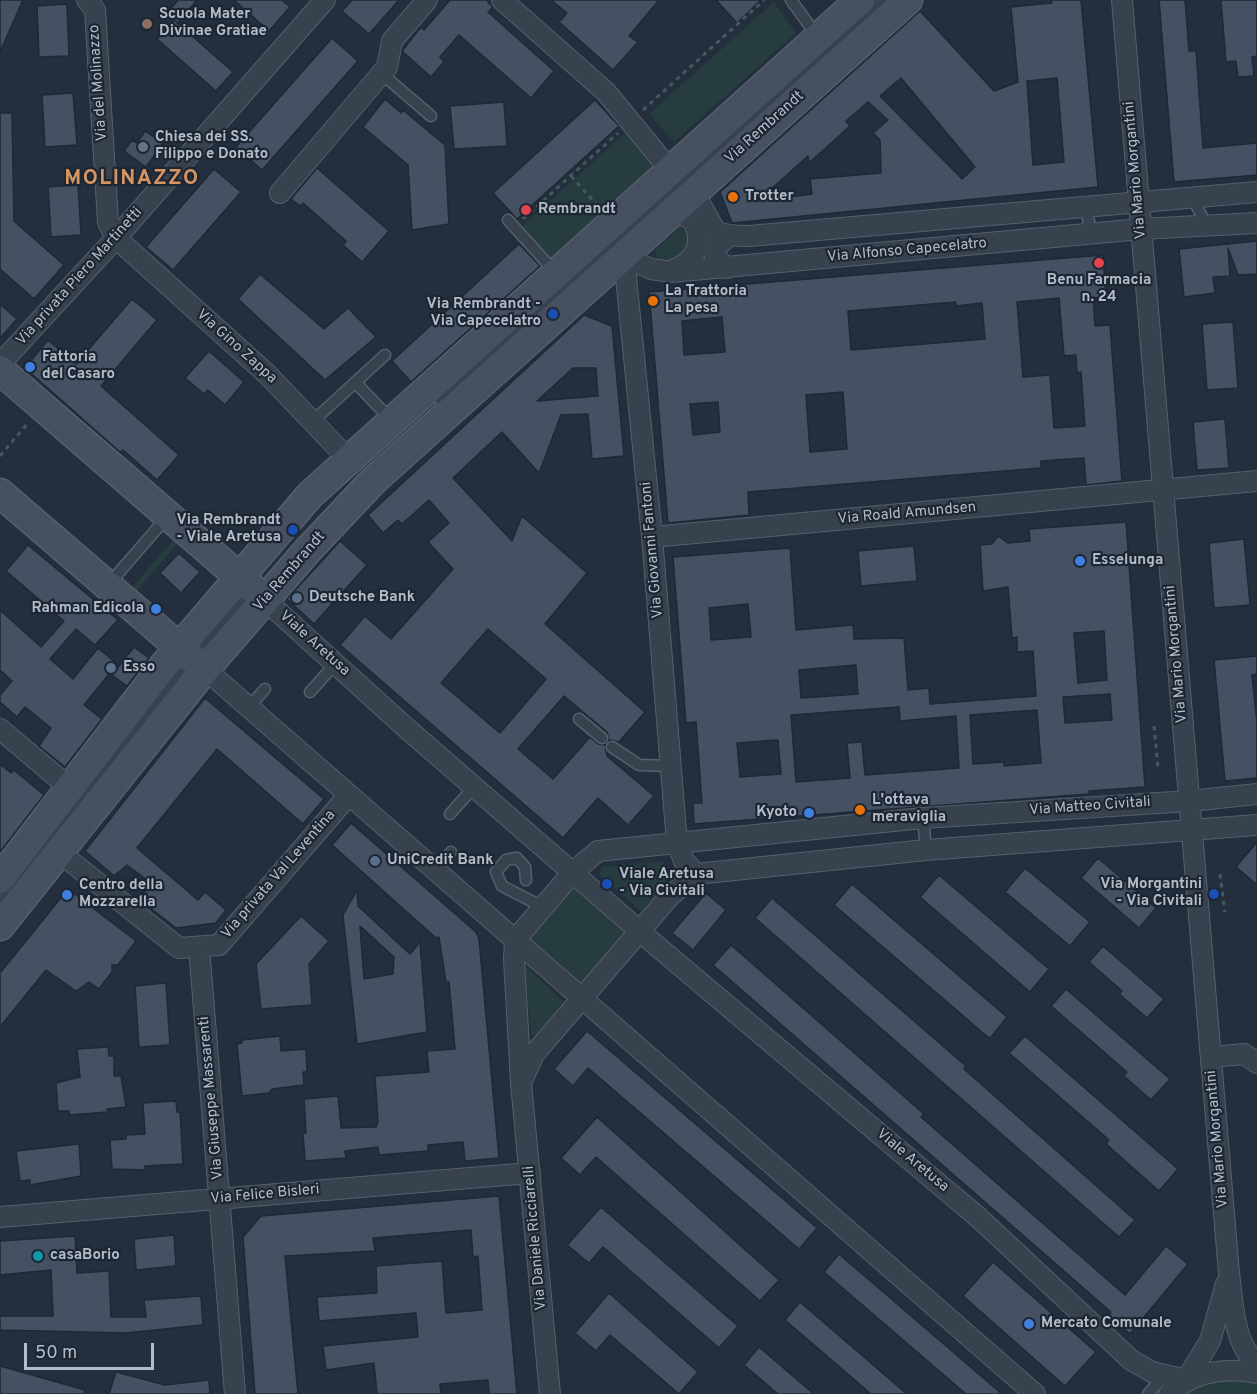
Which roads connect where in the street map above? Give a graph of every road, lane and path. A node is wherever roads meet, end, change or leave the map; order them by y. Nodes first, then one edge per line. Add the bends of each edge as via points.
1 (87, 0) edge
2 (325, 0) edge
3 (427, 0) edge
4 (502, 0) edge
5 (764, 0) edge
6 (791, 0) edge
7 (860, 0) edge
8 (882, 0) edge
9 (908, 0) edge
10 (1122, 0) edge
11 (818, 38) junction
12 (382, 74) junction
13 (431, 116) dead end
14 (637, 116) dead end
15 (622, 130) dead end
16 (571, 176) junction
17 (1257, 192) edge
18 (280, 193) dead end
19 (675, 195) junction
20 (1198, 198) junction
21 (1139, 203) junction
22 (1085, 208) junction
23 (511, 223) joint
24 (1257, 223) edge
25 (1207, 226) junction
26 (1141, 229) junction
27 (1086, 234) junction
28 (723, 235) junction
29 (116, 238) junction
30 (612, 241) junction
31 (727, 268) junction
32 (671, 272) junction
33 (557, 274) junction
34 (385, 355) dead end
35 (0, 364) edge
36 (0, 370) edge
37 (355, 382) junction
38 (433, 408) dead end
39 (31, 421) dead end
40 (313, 421) junction
41 (394, 423) junction
42 (0, 456) edge
43 (350, 461) junction
44 (1257, 481) edge
45 (1163, 490) junction
46 (0, 493) edge
47 (169, 515) junction
48 (652, 537) junction
49 (107, 586) junction
50 (255, 587) junction
51 (192, 658) junction
52 (335, 664) junction
53 (265, 689) dead end
54 (310, 692) dead end
55 (249, 707) junction
56 (579, 719) dead end
57 (1154, 726) dead end
58 (0, 729) edge
59 (602, 738) dead end
60 (612, 747) dead end
61 (671, 766) junction
62 (1158, 769) dead end
63 (474, 787) junction
64 (70, 789) junction
65 (1257, 794) edge
66 (348, 796) junction
67 (1190, 801) junction
68 (450, 814) dead end
69 (923, 818) junction
70 (1257, 825) edge
71 (1192, 831) junction
72 (677, 843) junction
73 (926, 850) junction
74 (59, 852) junction
75 (451, 852) dead end
76 (435, 870) junction
77 (573, 872) junction
78 (696, 874) junction
79 (1220, 874) dead end
80 (0, 879) edge
81 (526, 880) dead end
82 (0, 902) edge
83 (543, 907) junction
84 (1225, 912) dead end
85 (0, 926) edge
86 (641, 932) junction
87 (515, 940) junction
88 (199, 946) junction
89 (584, 999) junction
90 (1211, 1057) junction
91 (1257, 1063) edge
92 (521, 1083) junction
93 (530, 1173) junction
94 (220, 1199) junction
95 (0, 1217) edge
96 (1229, 1273) junction
97 (1257, 1364) edge
98 (1257, 1372) edge
99 (1186, 1380) junction
100 (1166, 1385) edge
101 (235, 1394) edge
102 (550, 1394) edge
103 (1035, 1394) edge
104 (1148, 1394) edge

1 - 29 street, Via del Molinazzo via 95,10 108,222
2 - 29 street, Via privata Piero Martinetti
3 - 12 street via 392,41
4 - 19 street via 606,92
5 - 14 path
6 - 11 lane
7 - 11 street, Via Rembrandt
8 - 19 lane, Via Rembrandt
9 - 19 street, Via Rembrandt
10 - 21 street, Via Mario Morgantini
11 - 19 street, Via Rembrandt
12 - 13 lane
12 - 18 street
15 - 16 path
16 - 23 path
16 - 30 path
17 - 20 street, Via Alfonso Capecelatro
19 - 28 street
19 - 28 street, Via Alfonso Capecelatro
19 - 30 street, Via Rembrandt
19 - 32 street via 699,245 685,265
20 - 21 street, Via Alfonso Capecelatro
20 - 25 lane via 1196,205
21 - 22 street, Via Alfonso Capecelatro
21 - 26 street, Via Mario Morgantini
22 - 27 lane via 1089,221
22 - 28 street, Via Alfonso Capecelatro
23 - 33 lane
24 - 25 street, Via Alfonso Capecelatro
25 - 26 street, Via Alfonso Capecelatro
26 - 27 street, Via Alfonso Capecelatro
26 - 45 street, Via Mario Morgantini
27 - 31 street, Via Alfonso Capecelatro
28 - 31 street via 715,248 715,257
29 - 35 street, Via privata Piero Martinetti
29 - 40 street, Via Gino Zappa via 267,374
30 - 32 street, Via Alfonso Capecelatro via 651,269
30 - 33 street, Via Rembrandt
30 - 38 lane, Via Rembrandt
30 - 48 street, Via Giovanni Fantoni
30 - 50 street, Via Rembrandt via 373,481
31 - 32 street, Via Alfonso Capecelatro
33 - 41 street, Via Rembrandt
34 - 37 lane
36 - 47 street, Viale Aretusa
37 - 40 lane
37 - 41 lane
39 - 42 path
40 - 43 street, Via Gino Zappa
41 - 43 street, Via Rembrandt
43 - 50 street, Via Rembrandt via 310,495
44 - 45 street, Via Roald Amundsen
45 - 48 street, Via Roald Amundsen
45 - 67 street, Via Mario Morgantini
46 - 49 street
47 - 49 lane
47 - 50 street, Viale Aretusa
48 - 61 street, Via Giovanni Fantoni
49 - 51 street
50 - 51 street, Via Rembrandt
50 - 52 street, Viale Aretusa
51 - 55 street
51 - 64 street, Via Rembrandt
51 - 74 street, Via Rembrandt
51 - 82 lane, Via Rembrandt
52 - 54 lane
52 - 63 street, Viale Aretusa
53 - 55 lane
55 - 66 street
56 - 59 lane
57 - 62 path
58 - 64 street
60 - 61 lane via 639,765
61 - 72 street, Via Giovanni Fantoni
63 - 68 lane
63 - 77 street, Viale Aretusa
64 - 80 street, Via Rembrandt
65 - 67 street, Via Matteo Civitali
66 - 76 street
66 - 88 street, Via privata Val Leventina via 219,945
67 - 69 street, Via Matteo Civitali
67 - 71 street, Via Mario Morgantini
69 - 72 street, Via Matteo Civitali
69 - 73 lane
70 - 71 street, Via Matteo Civitali
71 - 73 street, Via Matteo Civitali
71 - 90 street, Via Mario Morgantini
72 - 77 street, Via Matteo Civitali via 598,851
72 - 78 street via 684,861
73 - 78 street, Via Matteo Civitali
74 - 85 street, Via Rembrandt
74 - 88 street, Via privata Val Leventina via 179,948
75 - 76 lane
76 - 87 street
77 - 83 street
77 - 86 street, Viale Aretusa
78 - 86 street via 680,886
79 - 84 path
81 - 83 lane via 525,867 517,858 506,860 496,872 502,886
83 - 87 street
86 - 89 street
86 - 100 street, Viale Aretusa via 979,1218 1131,1360
87 - 89 street
87 - 92 street, Via Daniele Ricciarelli
88 - 94 street, Via Giuseppe Massarenti
89 - 92 street, Via Daniele Ricciarelli via 534,1054
89 - 103 street
90 - 91 street via 1244,1054
90 - 96 street, Via Mario Morgantini
92 - 93 street, Via Daniele Ricciarelli
93 - 94 street, Via Felice Bisleri
93 - 102 street, Via Daniele Ricciarelli
94 - 95 street, Via Felice Bisleri
94 - 101 street, Via Giuseppe Massarenti
96 - 97 street, Via Mario Morgantini via 1240,1334 1246,1351
96 - 99 street, Via Mario Morgantini via 1210,1341
98 - 99 street via 1223,1371
99 - 100 street, Viale Aretusa
100 - 104 lane

